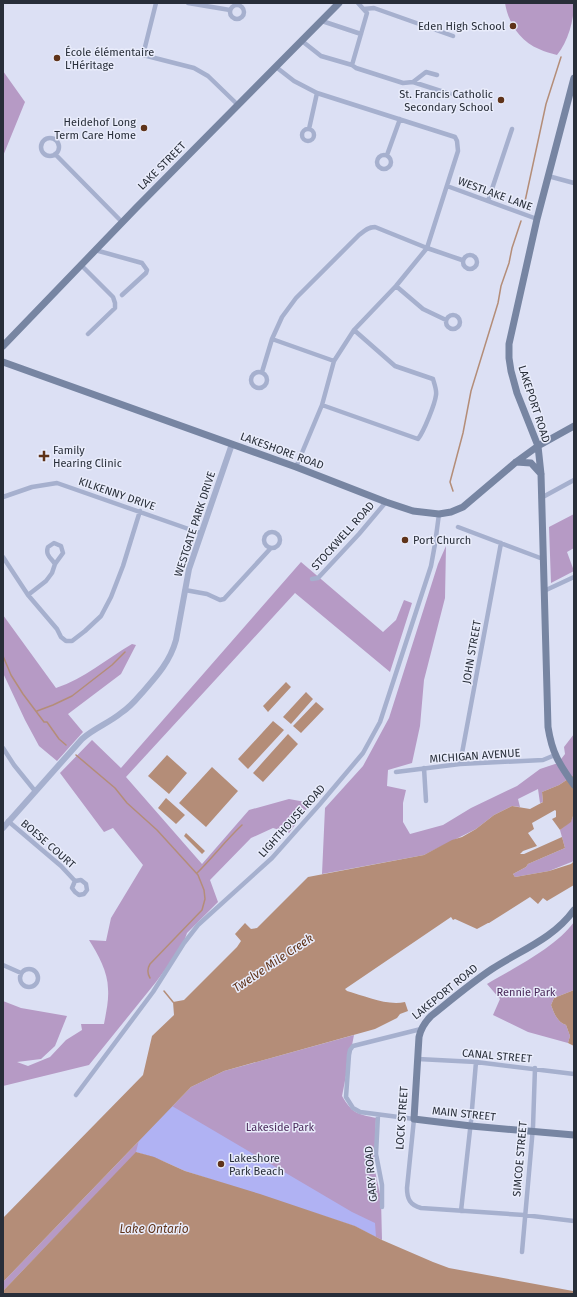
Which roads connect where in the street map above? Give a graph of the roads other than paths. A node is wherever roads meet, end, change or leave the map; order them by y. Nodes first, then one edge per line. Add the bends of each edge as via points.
1 (156, 3) edge
2 (188, 3) edge
3 (358, 3) edge
4 (335, 4) edge
5 (364, 9) junction
6 (230, 10) dead end
7 (322, 21) junction
8 (361, 34) junction
9 (453, 36) dead end
10 (302, 41) junction
11 (352, 65) junction
12 (276, 67) junction
13 (437, 75) dead end
14 (574, 78) edge
15 (413, 82) junction
16 (317, 93) junction
17 (450, 94) dead end
18 (238, 105) junction
19 (400, 119) junction
20 (310, 129) dead end
21 (512, 129) dead end
22 (55, 154) dead end
23 (387, 155) dead end
24 (548, 176) junction
25 (574, 183) edge
26 (447, 186) junction
27 (488, 201) junction
28 (537, 219) junction
29 (122, 222) junction
30 (427, 248) junction
31 (95, 250) junction
32 (462, 260) dead end
33 (81, 265) junction
34 (396, 286) junction
35 (122, 295) dead end
36 (446, 320) dead end
37 (354, 330) junction
38 (88, 334) dead end
39 (272, 339) junction
40 (3, 346) edge
41 (334, 361) junction
42 (3, 362) edge
43 (262, 372) dead end
44 (322, 405) junction
45 (574, 426) edge
46 (232, 444) junction
47 (538, 446) junction
48 (516, 462) junction
49 (296, 467) junction
50 (541, 474) junction
51 (574, 480) edge
52 (3, 497) edge
53 (541, 498) junction
54 (386, 502) junction
55 (140, 511) junction
56 (439, 514) junction
57 (458, 527) dead end
58 (200, 533) junction
59 (501, 543) junction
60 (270, 548) dead end
61 (3, 557) edge
62 (542, 559) junction
63 (55, 564) dead end
64 (574, 577) edge
65 (312, 579) dead end
66 (185, 590) junction
67 (544, 591) junction
68 (28, 595) junction
69 (3, 748) edge
70 (555, 755) junction
71 (460, 764) junction
72 (424, 768) junction
73 (396, 772) dead end
74 (574, 785) edge
75 (35, 791) junction
76 (426, 801) dead end
77 (8, 821) junction
78 (3, 828) edge
79 (76, 881) dead end
80 (574, 910) edge
81 (3, 965) edge
82 (20, 973) dead end
83 (421, 1029) junction
84 (418, 1059) junction
85 (476, 1062) junction
86 (535, 1068) junction
87 (574, 1074) edge
88 (76, 1095) dead end
89 (353, 1108) joint
90 (378, 1114) junction
91 (414, 1119) junction
92 (471, 1126) junction
93 (532, 1132) junction
94 (574, 1135) edge
95 (382, 1207) dead end
96 (461, 1210) junction
97 (524, 1215) junction
98 (574, 1221) edge
99 (522, 1252) dead end

1 - 18 street via 143,55 194,68 208,76
2 - 6 street
3 - 5 street
4 - 7 main road, LAKE STREET
5 - 8 street via 367,13
5 - 9 street via 374,8
7 - 8 street
7 - 10 main road, LAKE STREET
8 - 11 street
10 - 11 street via 321,56
10 - 12 main road, LAKE STREET
11 - 15 street via 403,83
12 - 16 street via 294,81
12 - 18 main road, LAKE STREET
13 - 15 street via 426,72
14 - 24 main road, LAKEPORT ROAD
15 - 17 street
16 - 19 street
16 - 20 street
18 - 29 main road, LAKE STREET
19 - 23 street
19 - 26 street via 455,138 458,152
21 - 27 street
22 - 29 street
24 - 25 street
24 - 28 main road, LAKEPORT ROAD
26 - 27 street, WESTLAKE LANE
26 - 30 street
27 - 28 street, WESTLAKE LANE
28 - 47 main road, LAKEPORT ROAD via 511,333 509,358 514,384
29 - 31 main road, LAKE STREET
30 - 32 street
30 - 34 street
30 - 39 street via 376,227 367,229 296,298 282,317
31 - 33 main road, LAKE STREET
31 - 35 street via 142,263 146,267 146,273
33 - 38 street via 113,297 115,303 114,308
33 - 40 main road, LAKE STREET
34 - 36 street via 423,309
34 - 37 street
37 - 41 street
37 - 44 street via 395,366 433,379 436,394 426,427 418,438
39 - 41 street
39 - 43 street
41 - 44 street
42 - 46 main road, LAKESHORE ROAD
44 - 49 street
45 - 47 main road, LAKESHORE ROAD
46 - 49 main road, LAKESHORE ROAD
46 - 58 street, WESTGATE PARK DRIVE
47 - 48 main road, LAKESHORE ROAD
47 - 50 main road, LAKEPORT ROAD
48 - 50 main road via 531,463
48 - 56 main road, LAKESHORE ROAD via 463,507
49 - 54 main road, LAKESHORE ROAD
50 - 53 main road, LAKEPORT ROAD
51 - 53 street
52 - 55 street, KILKENNY DRIVE via 32,487 57,483
53 - 62 main road, LAKEPORT ROAD
54 - 56 main road, LAKESHORE ROAD via 413,511
54 - 65 street, STOCKWELL ROAD via 318,578
55 - 58 street, KILKENNY DRIVE
55 - 68 street via 111,597 101,616 79,636 66,641 61,638 57,629
56 - 88 street, LIGHTHOUSE ROAD via 429,572 380,722 363,753 272,858 198,925 153,992
57 - 59 street
58 - 66 street, WESTGATE PARK DRIVE
59 - 62 street
59 - 71 street, JOHN STREET
60 - 66 street via 224,599
61 - 68 street
62 - 67 main road, LAKEPORT ROAD
63 - 68 street via 46,581
64 - 67 street
66 - 75 street, WESTGATE PARK DRIVE via 174,647 165,666 121,713 82,739
67 - 70 main road, LAKEPORT ROAD via 548,727
69 - 75 street
70 - 71 street, MICHIGAN AVENUE via 543,760
70 - 74 main road, LAKEPORT ROAD
71 - 72 street, MICHIGAN AVENUE
72 - 73 street, MICHIGAN AVENUE
72 - 76 street
75 - 77 street, WESTGATE PARK DRIVE
77 - 78 street, WESTGATE PARK DRIVE
77 - 79 street, BOESE COURT
80 - 83 main road, LAKEPORT ROAD via 544,939 470,985 431,1016
81 - 82 street
83 - 84 main road, LOCK STREET
83 - 89 street, LAKEPORT ROAD via 356,1044 351,1048 346,1097
84 - 85 street, CANAL STREET
84 - 91 main road, LOCK STREET
85 - 86 street, CANAL STREET
85 - 92 street
86 - 87 street, CANAL STREET
86 - 93 street, SIMCOE STREET
89 - 90 street, MAIN STREET via 360,1112
90 - 91 street, MAIN STREET
90 - 95 street, GARY ROAD via 376,1154 382,1185
91 - 92 main road, MAIN STREET
91 - 96 street, LOCK STREET via 408,1200 415,1206
92 - 93 main road, MAIN STREET
92 - 96 street
93 - 94 main road, MAIN STREET
93 - 97 street, SIMCOE STREET
96 - 97 street
97 - 98 street
97 - 99 street, SIMCOE STREET

